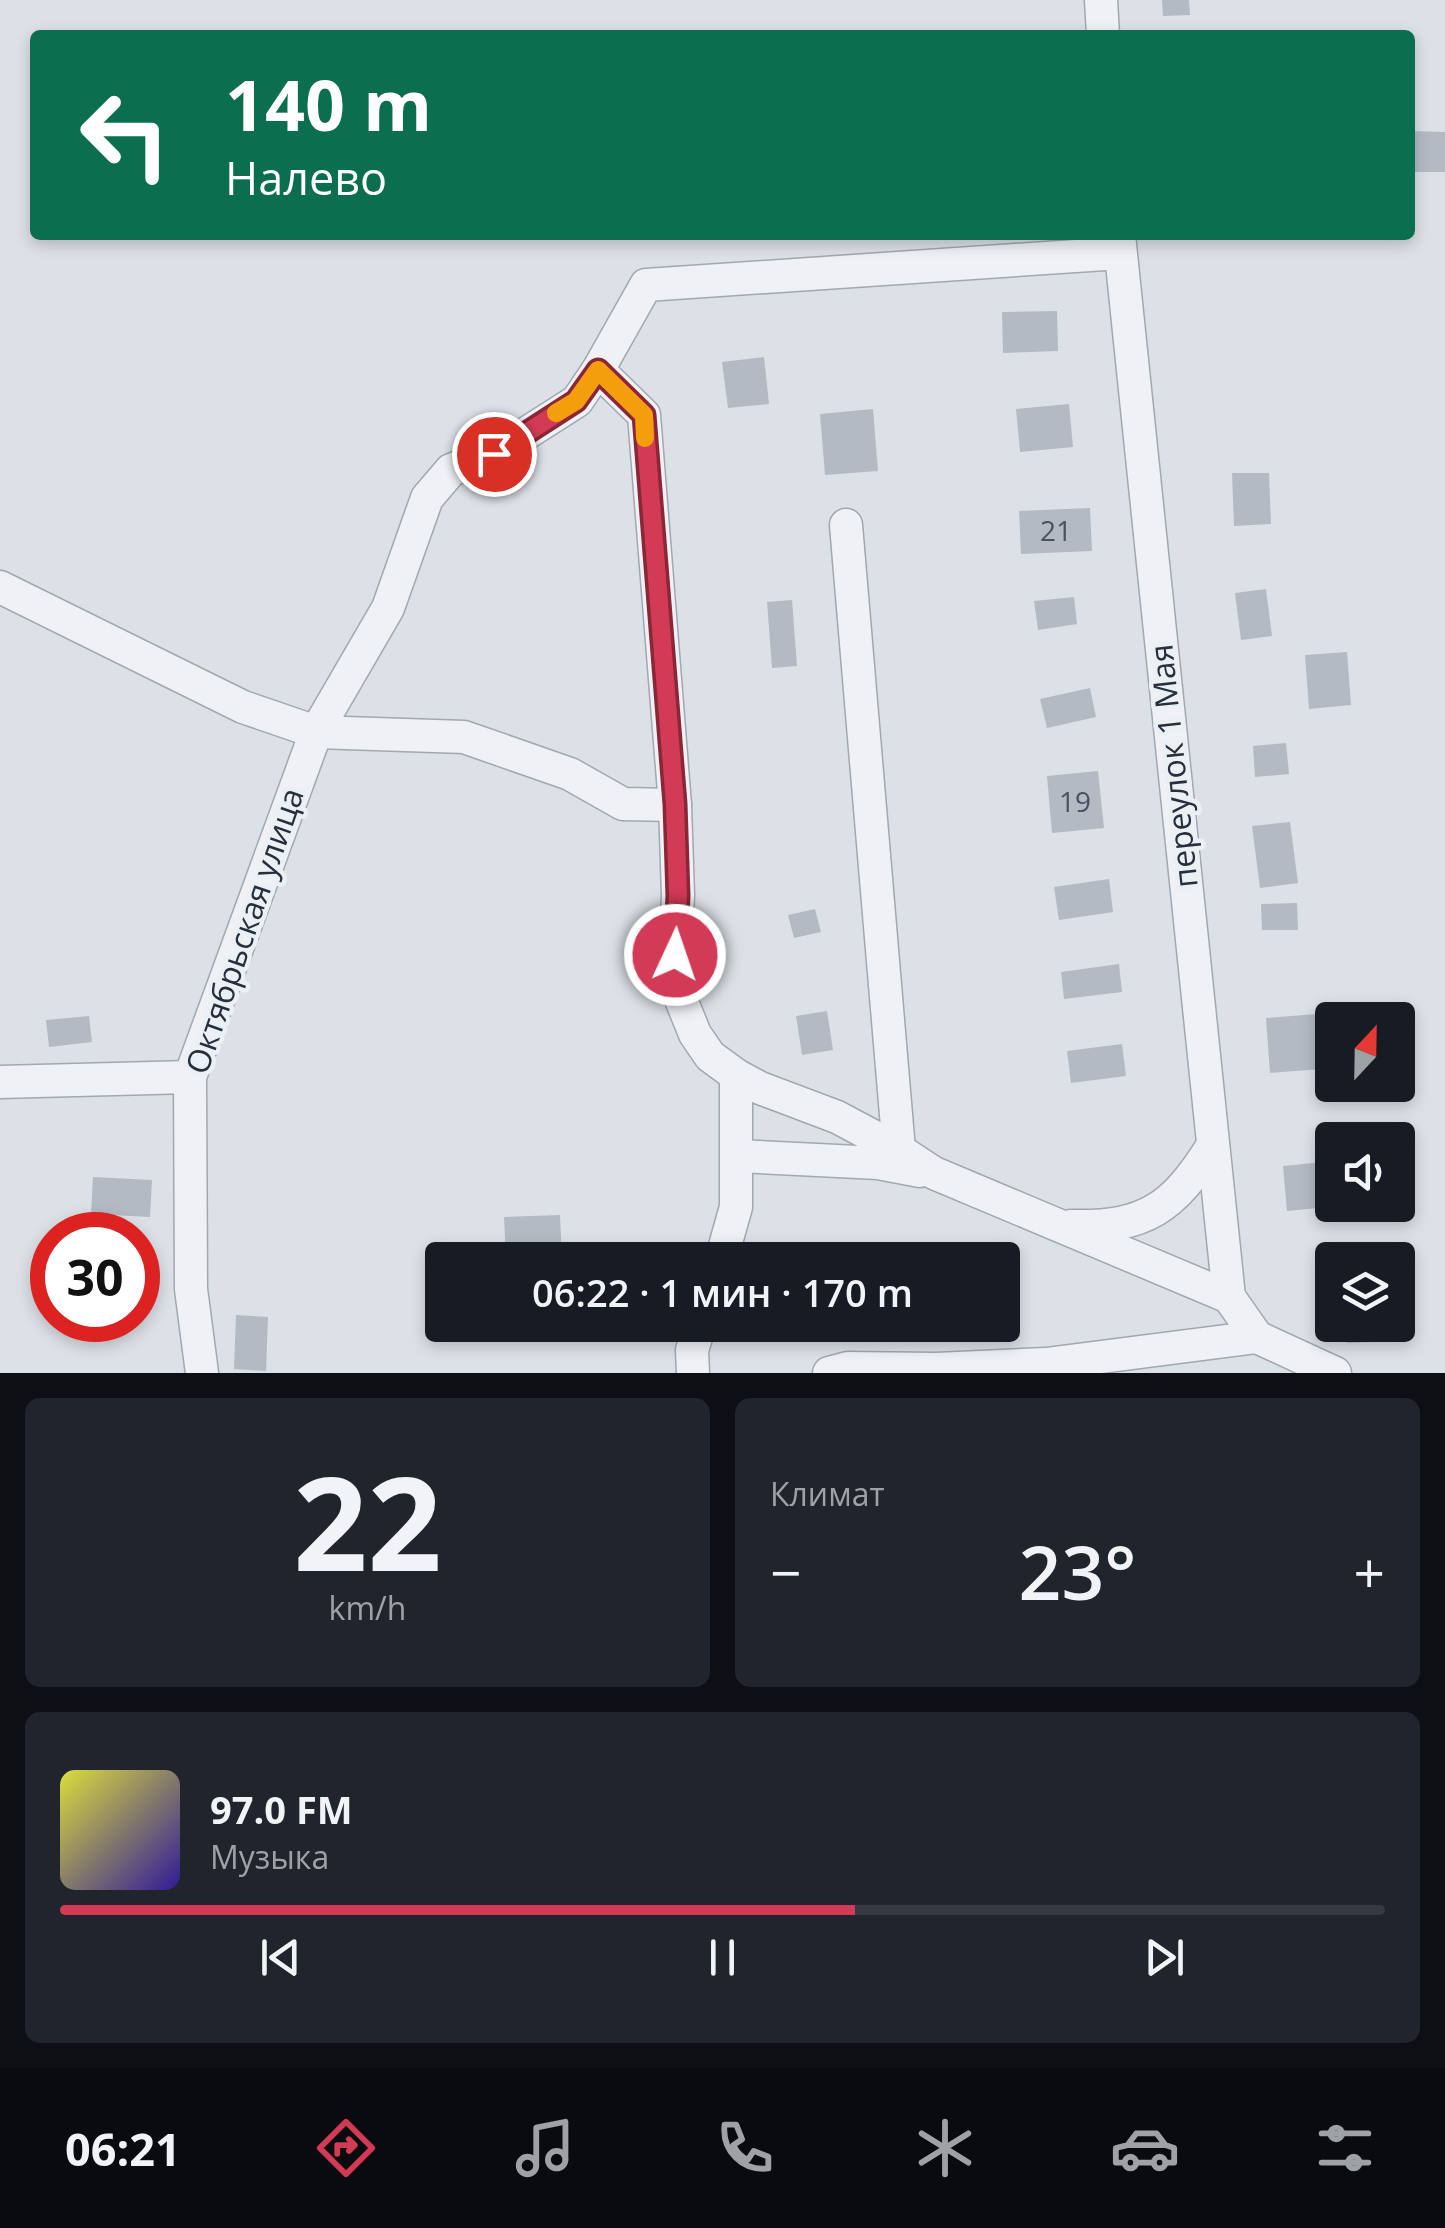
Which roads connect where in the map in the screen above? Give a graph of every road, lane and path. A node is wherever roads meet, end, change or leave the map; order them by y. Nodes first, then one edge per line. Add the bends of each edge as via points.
1 (1101, 0) edge
2 (1104, 30) edge
3 (1119, 244) edge
4 (598, 370) junction
5 (846, 525) dead end
6 (0, 587) edge
7 (316, 732) junction
8 (675, 804) junction
9 (736, 1075) junction
10 (190, 1078) junction
11 (0, 1082) edge
12 (1213, 1145) junction
13 (899, 1150) junction
14 (738, 1156) junction
15 (934, 1173) junction
16 (1061, 1226) junction
17 (727, 1242) edge
18 (1229, 1297) junction
19 (1256, 1337) junction
20 (695, 1342) edge
21 (202, 1373) edge
22 (692, 1373) edge
23 (828, 1373) edge
24 (1334, 1373) edge

1 - 2 street
3 - 4 street, Октябрьская улица via 646,286
3 - 12 street, переулок 1 Мая
4 - 7 street, Октябрьская улица via 576,401 494,454 451,470 426,498 388,608
4 - 8 street via 644,415
5 - 13 street
6 - 7 street via 243,708
7 - 8 street via 464,737 570,774 623,804
7 - 10 street, Октябрьская улица
8 - 9 street via 680,997 694,1034
9 - 13 street
9 - 14 street
10 - 11 street
10 - 21 street, Октябрьская улица via 191,1288
12 - 16 street via 1188,1184 1154,1213
12 - 18 street, переулок 1 Мая
13 - 15 street
14 - 15 street via 878,1163
14 - 17 street
15 - 16 street
16 - 18 street
18 - 19 street
19 - 23 street via 1046,1364
19 - 24 street
20 - 22 street

